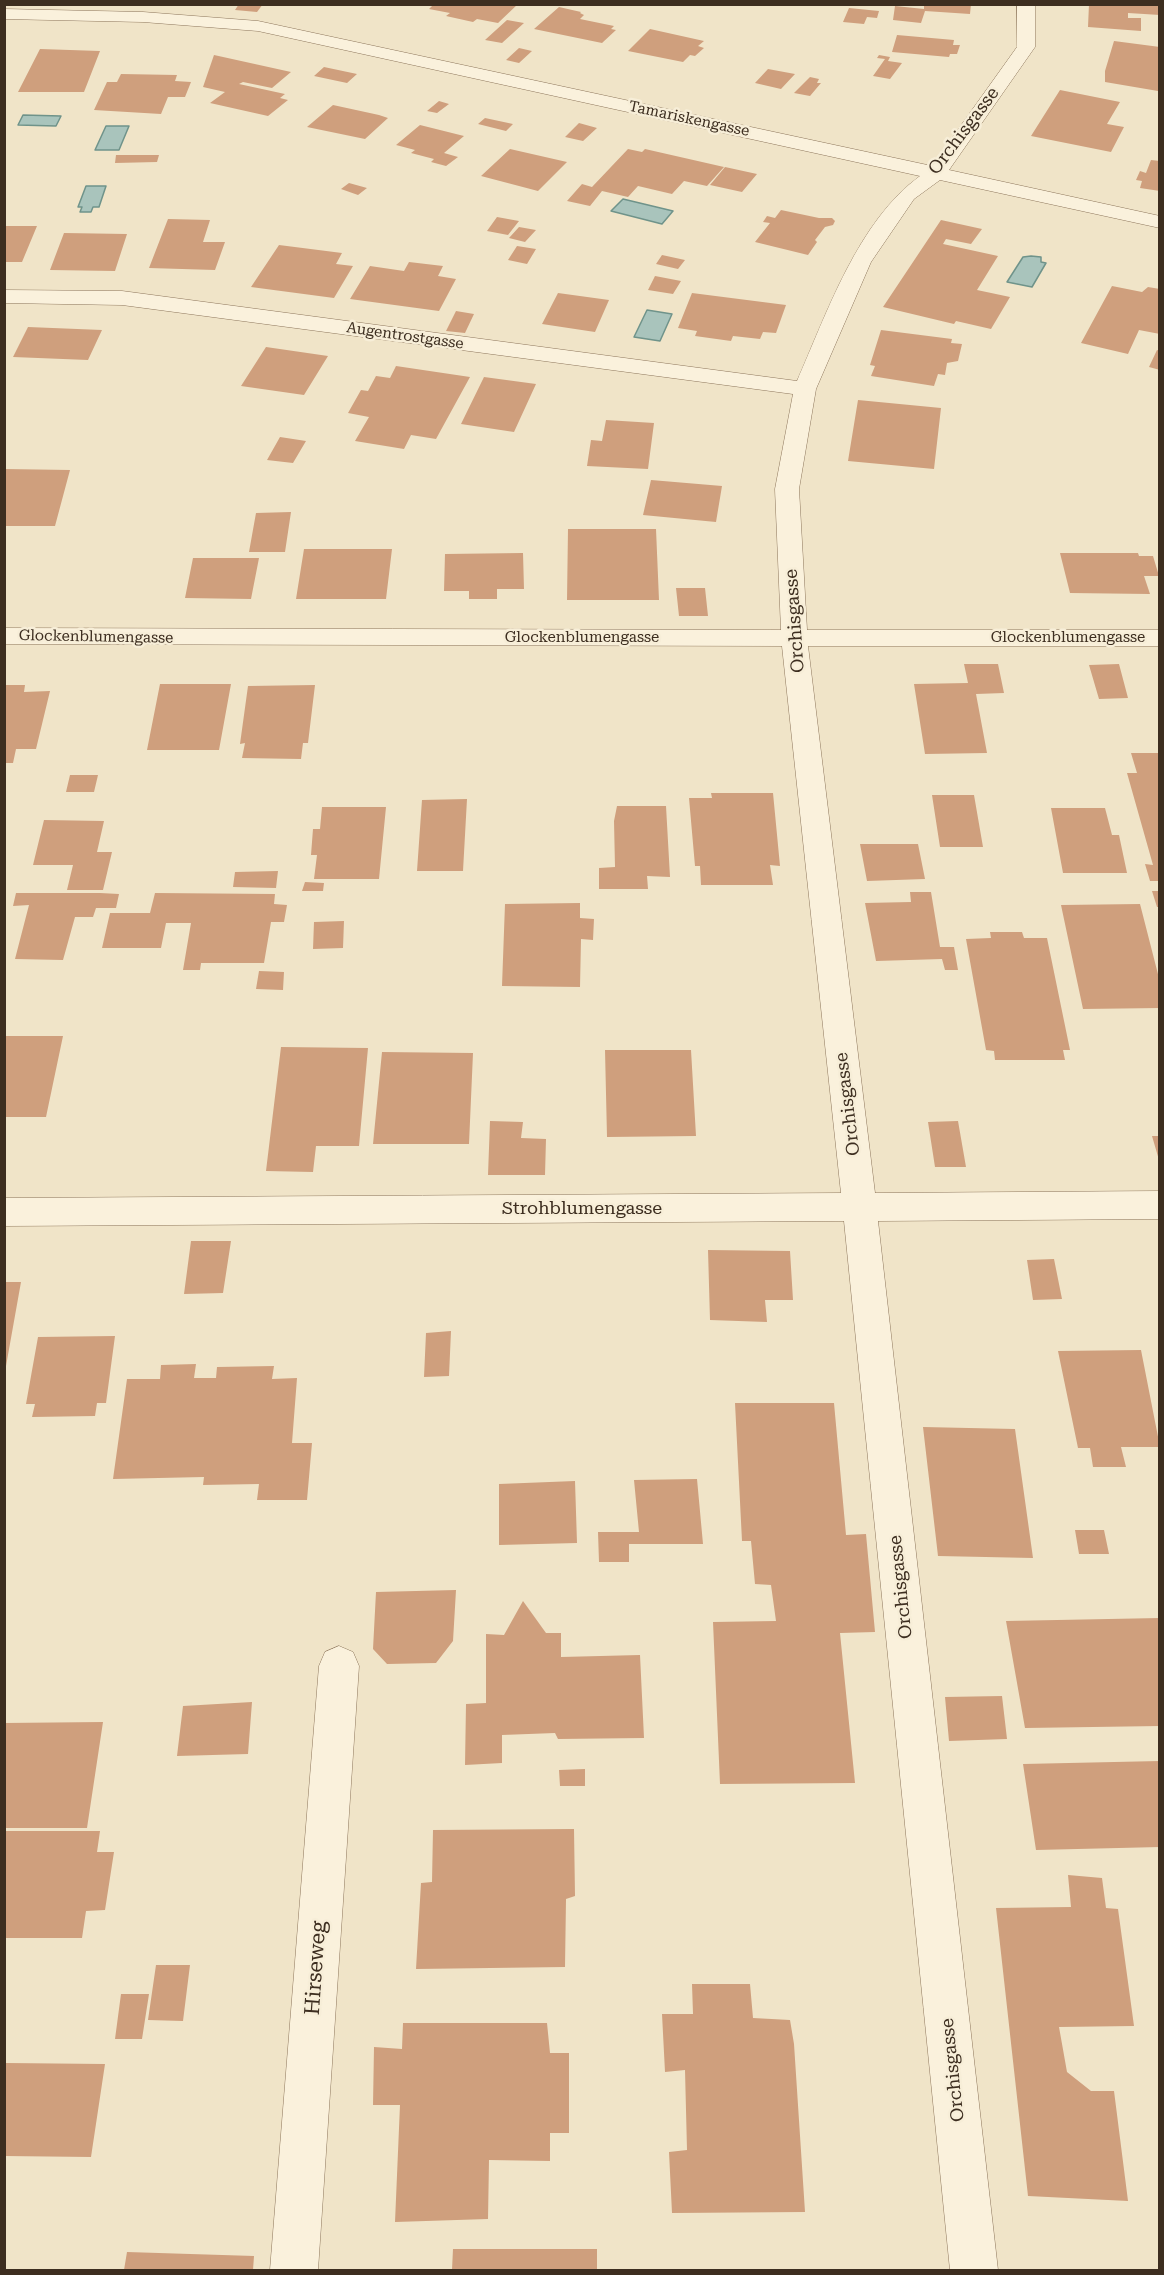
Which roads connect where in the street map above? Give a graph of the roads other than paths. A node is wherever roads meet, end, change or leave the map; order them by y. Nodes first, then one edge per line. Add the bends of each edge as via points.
1 (1026, 4) edge
2 (7, 11) edge
3 (937, 173) junction
4 (1160, 222) edge
5 (4, 296) edge
6 (805, 389) junction
7 (4, 636) edge
8 (794, 638) junction
9 (1160, 638) edge
10 (1160, 1205) edge
11 (860, 1208) junction
12 (4, 1212) edge
13 (339, 1666) dead end
14 (294, 2271) edge
15 (974, 2271) edge

1 - 3 street, Orchisgasse via 1026,47
2 - 3 street, Tamariskengasse via 218,22 270,29
3 - 4 street, Tamariskengasse
3 - 6 street, Orchisgasse via 907,195 860,262
5 - 6 street, Augentrostgasse via 122,298
6 - 8 street, Orchisgasse via 787,489
7 - 8 street, Glockenblumengasse
8 - 9 street, Glockenblumengasse
8 - 11 street, Orchisgasse
10 - 11 street, Strohblumengasse
11 - 12 street, Strohblumengasse
11 - 15 street, Orchisgasse
13 - 14 street, Hirseweg

